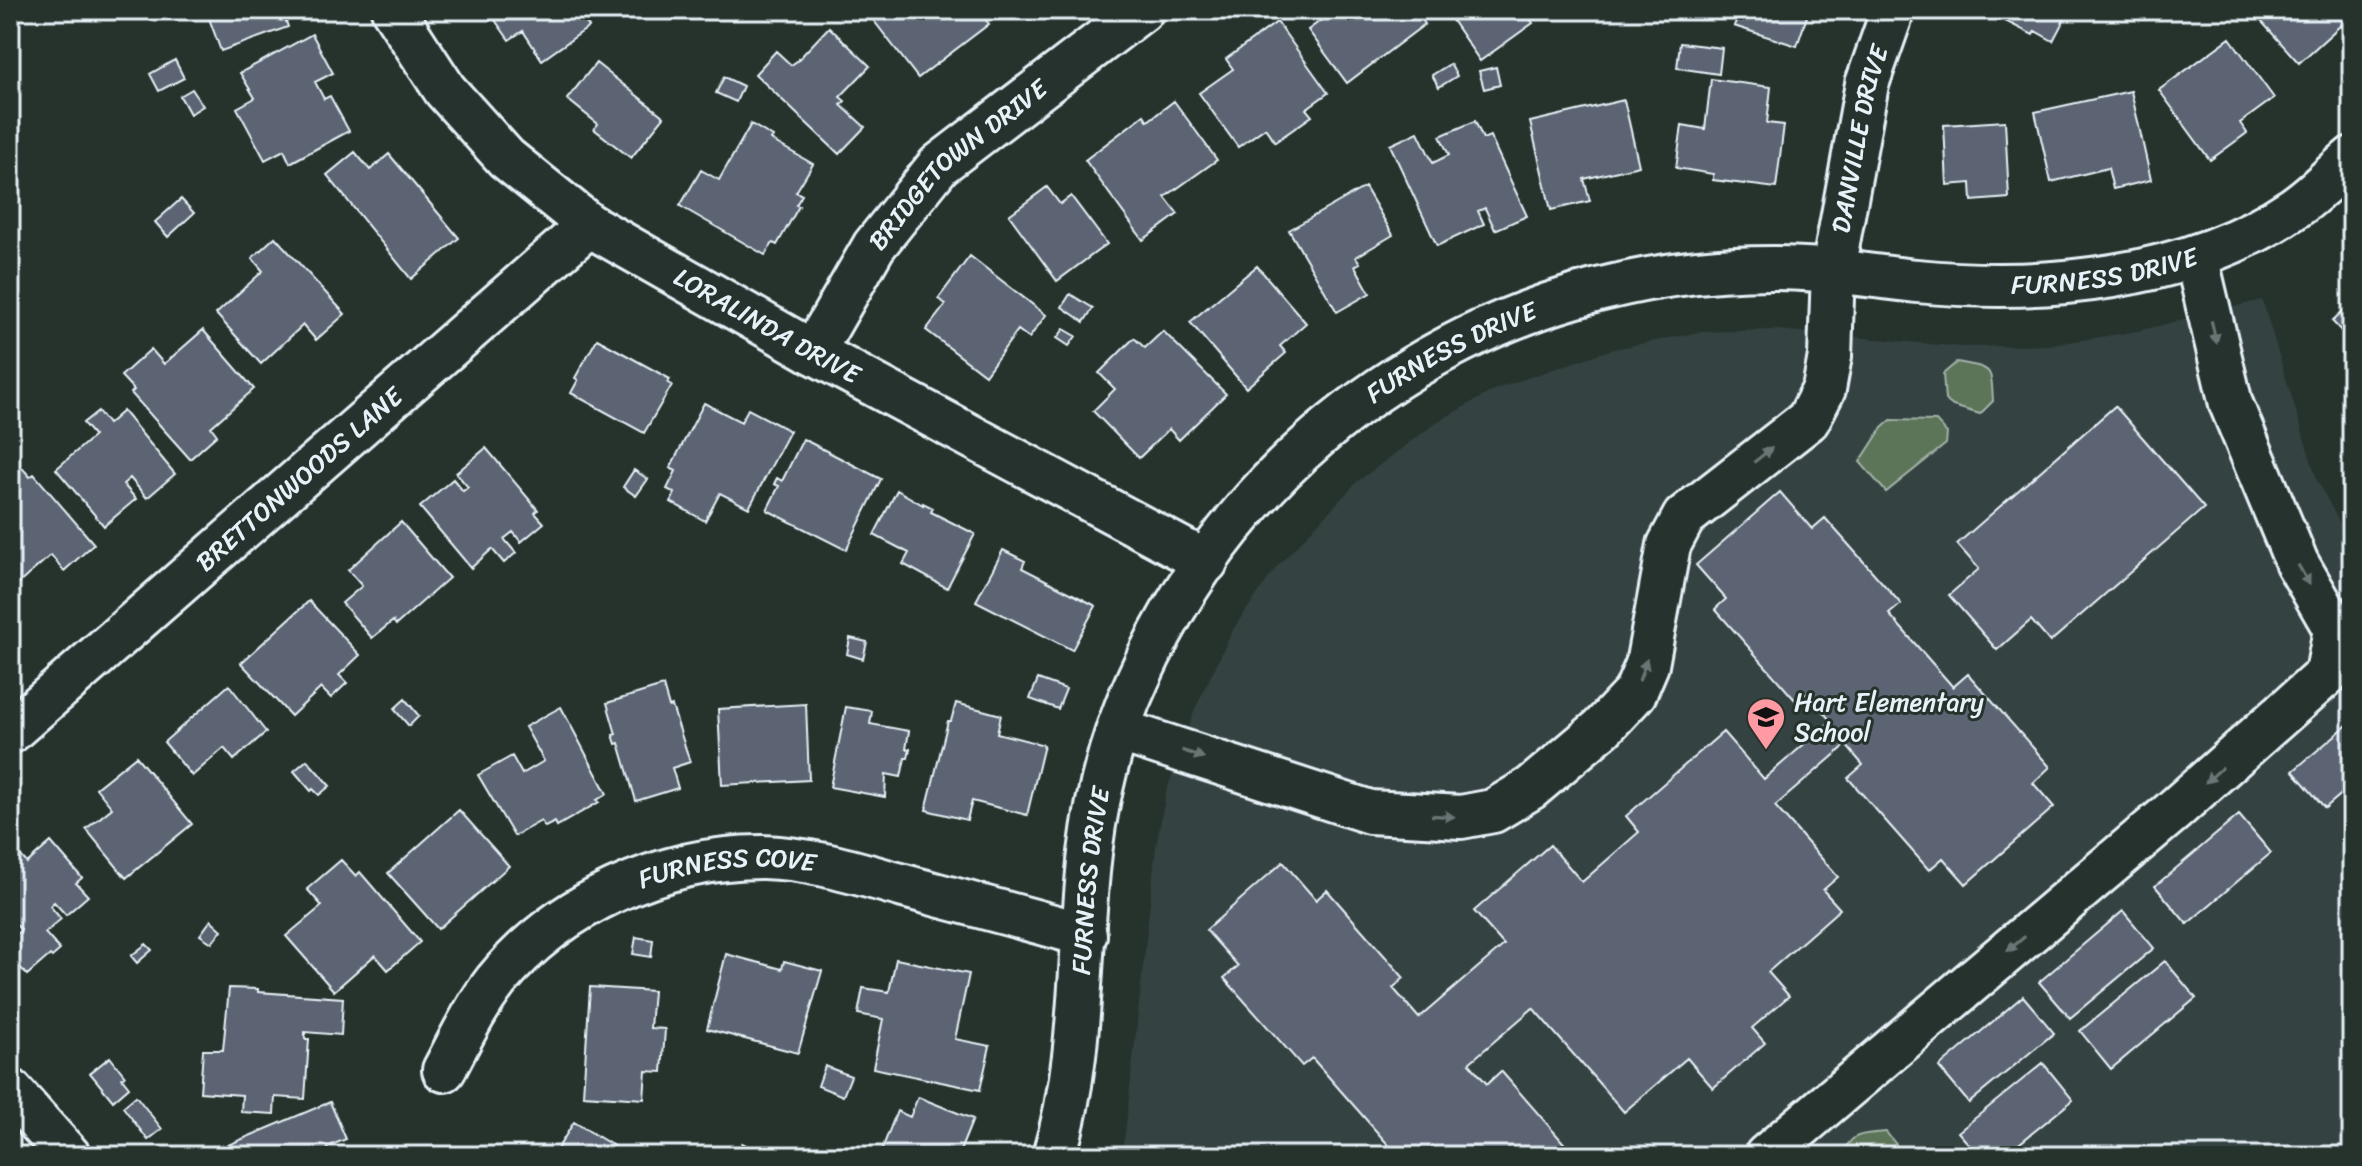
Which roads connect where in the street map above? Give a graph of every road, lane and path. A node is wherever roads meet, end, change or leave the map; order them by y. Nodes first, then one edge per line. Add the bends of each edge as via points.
1 (393, 10) edge
2 (1142, 10) edge
3 (1893, 10) edge
4 (2352, 158) edge
5 (589, 225) junction
6 (2196, 256) junction
7 (1833, 270) junction
8 (813, 352) junction
9 (1206, 562) junction
10 (1118, 730) junction
11 (10, 732) edge
12 (1085, 935) junction
13 (444, 1070) dead end
14 (10, 1090) edge
15 (69, 1156) edge
16 (1054, 1156) edge
17 (1766, 1156) edge

1 - 5 street, LORALINDA DRIVE via 445,90 506,158
2 - 8 street, BRIDGETOWN DRIVE via 939,165 874,246
3 - 7 street, DANVILLE DRIVE via 1867,84
4 - 6 street, FURNESS DRIVE via 2296,206 2247,236
5 - 8 street, LORALINDA DRIVE
5 - 11 street, BRETTONWOODS LANE
6 - 7 street, FURNESS DRIVE via 2051,284 1918,281
6 -> 17 street via 2231,404 2297,563 2335,629 2327,674
7 - 9 street, FURNESS DRIVE via 1724,269 1636,280 1509,318 1393,379 1339,417 1285,466
10 -> 7 street, DANVILLE DRIVE via 1370,812 1461,817 1493,811 1531,788 1635,693 1647,665 1669,545 1684,517 1808,420 1824,389 1830,356
8 - 9 street, LORALINDA DRIVE
9 - 10 street, FURNESS DRIVE via 1162,630
10 - 12 street, FURNESS DRIVE via 1090,853
12 - 13 street, FURNESS COVE via 820,863 763,857 689,866 640,879 565,917 497,980
12 - 16 street, FURNESS DRIVE via 1072,1082
14 - 15 street

